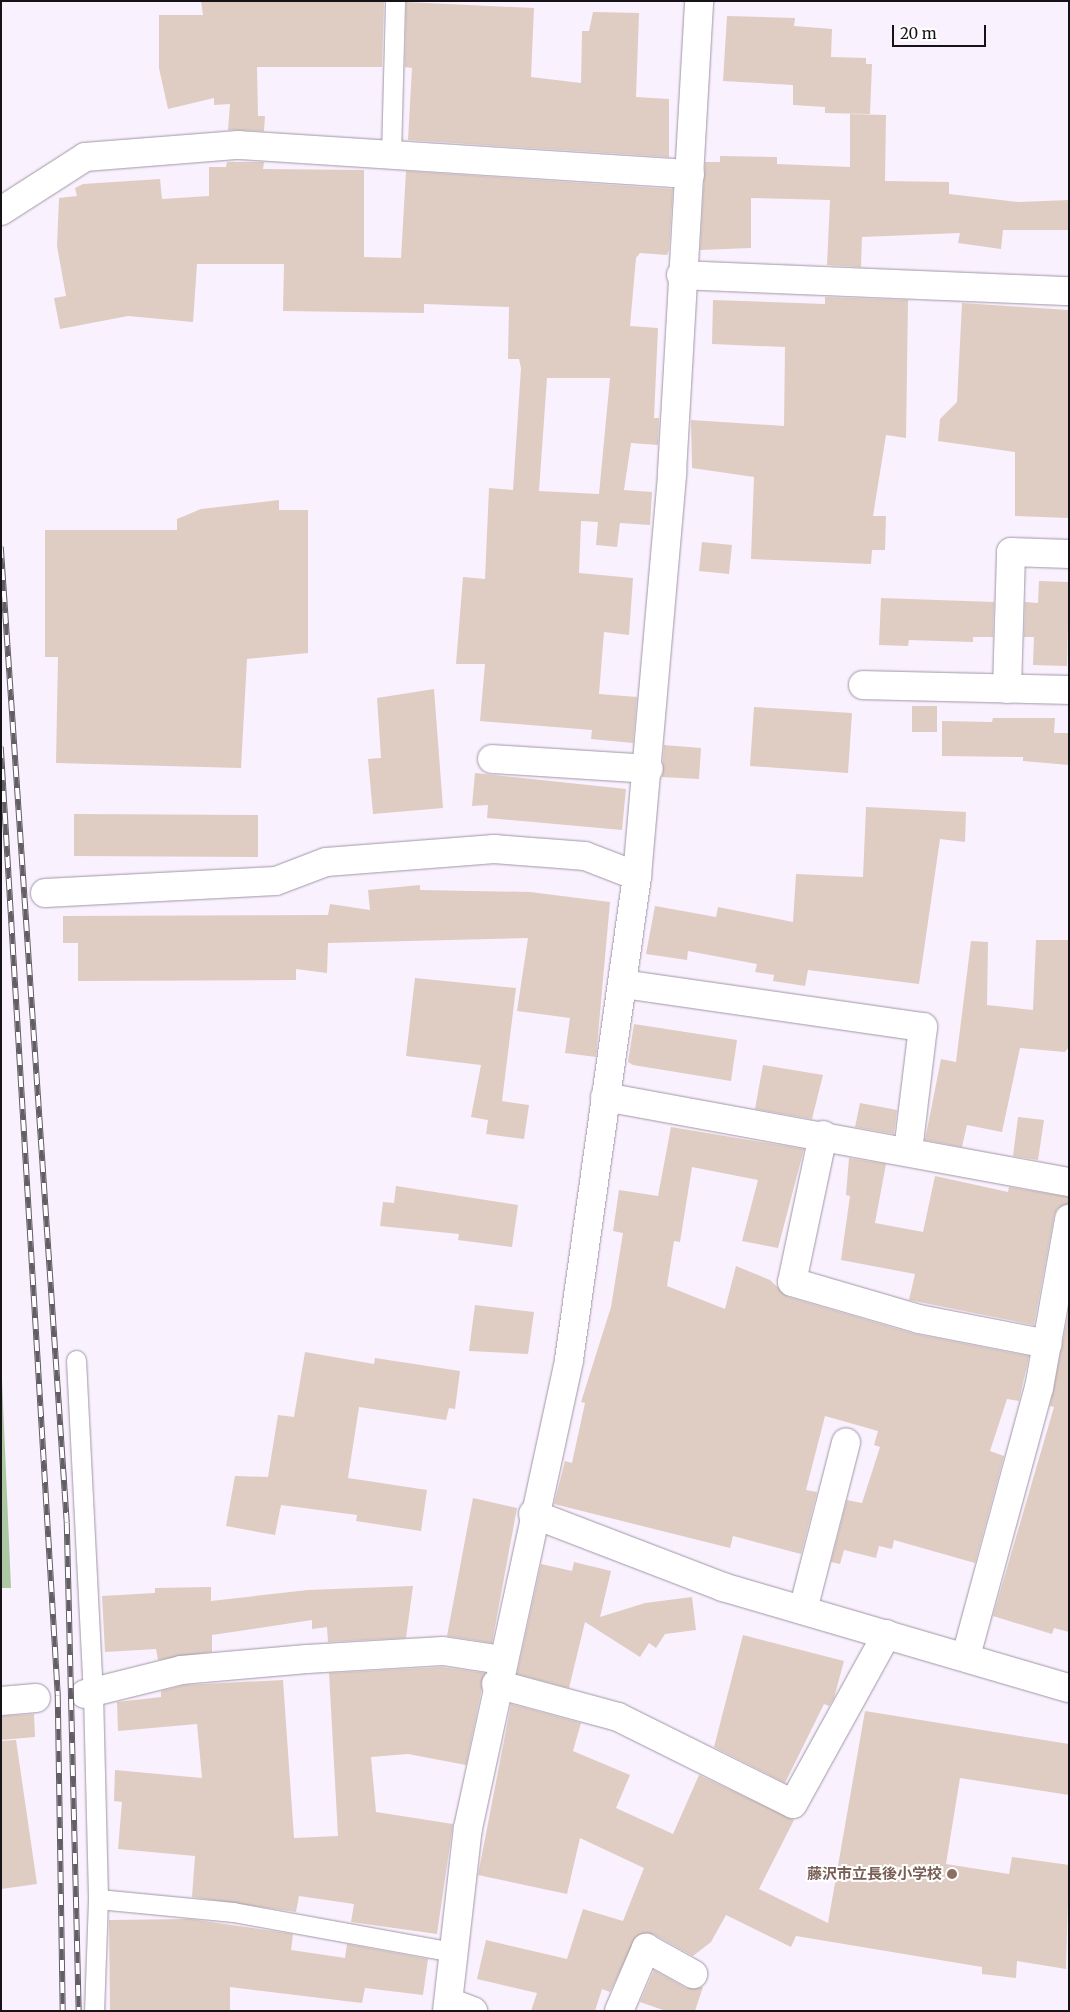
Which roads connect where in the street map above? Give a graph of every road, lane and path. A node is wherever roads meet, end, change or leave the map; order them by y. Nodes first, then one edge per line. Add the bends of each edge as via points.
1 (395, 1) edge
2 (699, 1) edge
3 (391, 155) junction
4 (690, 174) junction
5 (1, 211) edge
6 (681, 275) junction
7 (1069, 291) edge
8 (1069, 554) edge
9 (863, 685) dead end
10 (1008, 689) junction
11 (1069, 690) edge
12 (492, 759) dead end
13 (649, 769) junction
14 (637, 876) junction
15 (45, 893) dead end
16 (623, 984) junction
17 (605, 1097) junction
18 (823, 1135) junction
19 (908, 1151) junction
20 (1069, 1182) edge
21 (1069, 1219) edge
22 (1048, 1344) junction
23 (76, 1360) dead end
24 (846, 1442) dead end
25 (533, 1514) junction
26 (803, 1610) junction
27 (887, 1634) junction
28 (966, 1656) junction
29 (499, 1672) junction
30 (1069, 1688) edge
31 (89, 1694) junction
32 (36, 1698) dead end
33 (1, 1701) edge
34 (98, 1899) junction
35 (454, 1952) junction
36 (693, 1974) dead end
37 (456, 2008) edge
38 (94, 2011) edge
39 (619, 2011) edge

1 - 3 lane
2 - 4 street
3 - 4 street
3 - 5 street via 239,145 85,157
4 - 6 street
6 - 7 street
6 - 13 street via 672,472
8 - 10 street via 1011,552
9 - 10 street
10 - 11 street
12 - 13 street
13 - 14 street
14 - 15 street via 585,856 494,849 326,862 276,881
14 - 16 street
16 - 17 street
16 - 19 street via 922,1027
17 - 18 street
17 - 25 street via 569,1360
18 - 19 street
18 - 22 street via 792,1282 919,1319
19 - 20 street
21 - 22 street
22 - 28 street
23 - 31 lane
24 - 26 street
25 - 26 street via 723,1586
25 - 29 street
26 - 27 street
27 - 28 street
27 - 29 street via 793,1804 618,1717
28 - 30 street
29 - 31 street via 443,1651 181,1670
29 - 35 street via 468,1828
31 - 34 lane
32 - 33 street
34 - 35 lane via 233,1912
34 - 38 lane
35 - 37 street
36 - 39 street via 646,1948

